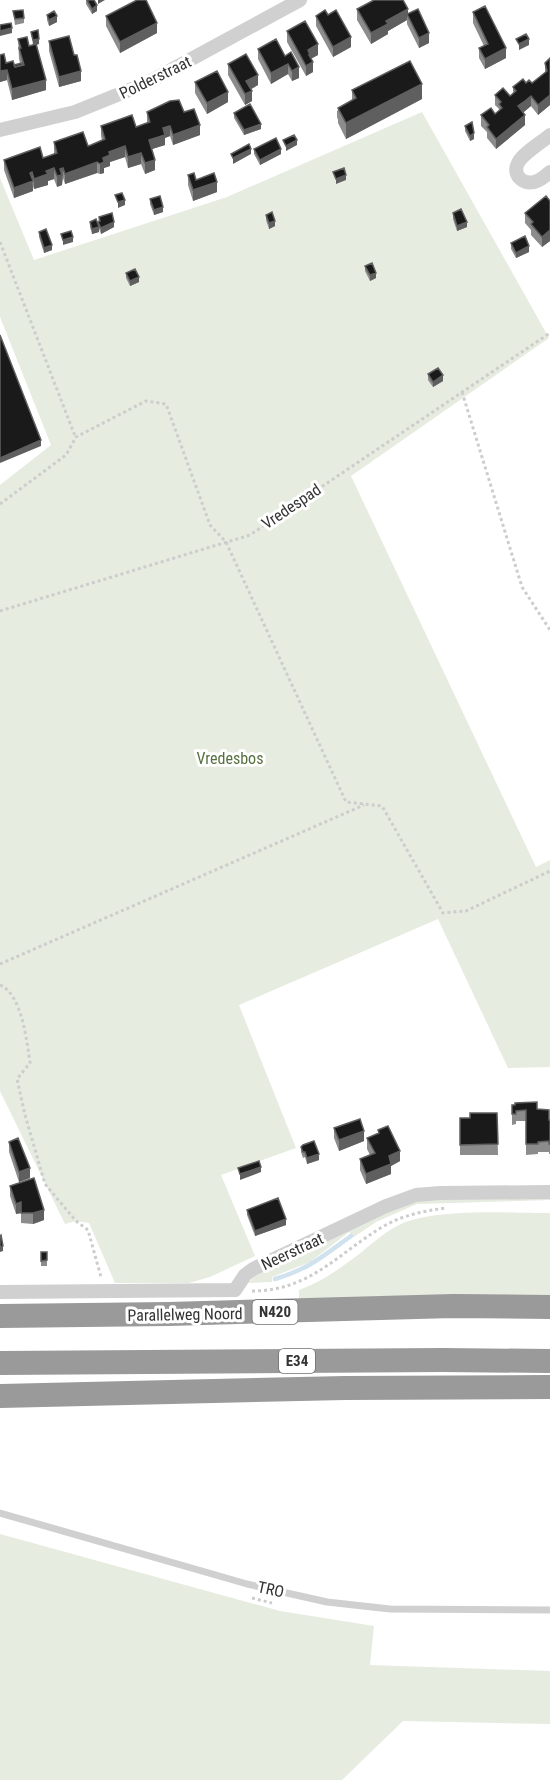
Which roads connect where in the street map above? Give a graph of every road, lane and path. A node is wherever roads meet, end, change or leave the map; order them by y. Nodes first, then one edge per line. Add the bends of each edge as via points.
1 (300, 0) edge
2 (0, 130) edge
3 (550, 135) edge
4 (550, 172) edge
5 (0, 242) edge
6 (550, 333) edge
7 (462, 392) junction
8 (75, 435) junction
9 (0, 504) edge
10 (226, 542) junction
11 (0, 610) edge
12 (550, 630) edge
13 (365, 804) junction
14 (550, 871) edge
15 (0, 964) edge
16 (0, 985) edge
17 (550, 1192) edge
18 (454, 1208) dead end
19 (235, 1290) junction
20 (0, 1292) edge
21 (105, 1292) junction
22 (550, 1307) edge
23 (0, 1316) edge
24 (550, 1322) edge
25 (0, 1329) edge
26 (550, 1361) edge
27 (0, 1363) edge
28 (550, 1387) edge
29 (0, 1396) edge
30 (0, 1513) edge
31 (550, 1610) edge

1 - 2 street, Polderstraat via 149,82 75,112
3 - 4 street via 517,163 516,172 520,179 534,182
5 - 8 path
6 - 7 path, Vredespad
7 - 10 path, Vredespad via 249,534
7 - 12 path via 522,587
8 - 9 path via 66,454
8 - 10 path via 146,401 166,404 210,525
10 - 11 path, Vredespad
10 - 13 path via 346,802
13 - 14 path via 382,806 443,913 466,911
13 - 15 path
16 - 21 path via 6,987 21,1014 30,1064 17,1079 45,1184 88,1230
17 - 19 street, Neerstraat via 416,1195 253,1269
18 - 19 path via 410,1214 385,1225 314,1276 292,1285 266,1291
19 - 21 street
20 - 21 street
22 - 23 highway, Parallelweg Noord / N420
24 - 25 highway, Parallelweg Noord / N420
26 - 27 highway, E34
28 - 29 highway, E34
30 - 31 lane, TRO via 247,1584 327,1602 390,1609

